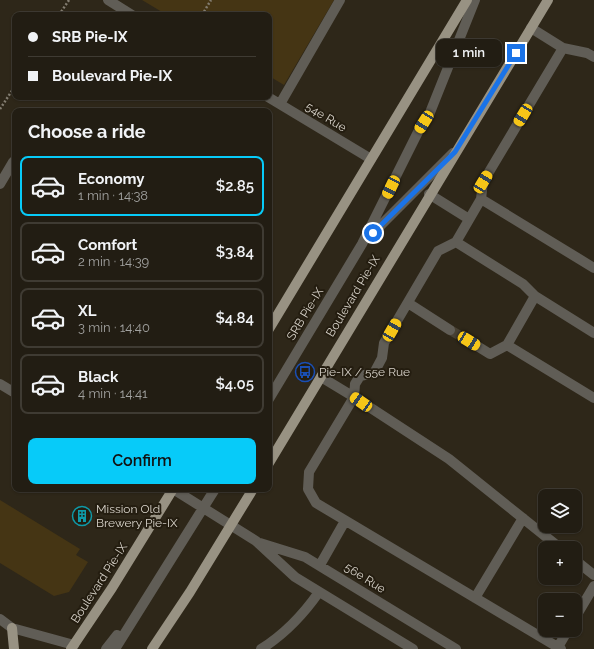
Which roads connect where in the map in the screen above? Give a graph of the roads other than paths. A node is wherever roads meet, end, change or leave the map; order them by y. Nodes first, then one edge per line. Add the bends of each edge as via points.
1 (108, 0) edge
2 (340, 0) edge
3 (467, 0) edge
4 (475, 0) edge
5 (548, 0) edge
6 (127, 12) edge
7 (531, 28) junction
8 (563, 48) junction
9 (594, 57) edge
10 (272, 99) edge
11 (280, 104) junction
12 (455, 152) junction
13 (371, 159) junction
14 (12, 166) edge
15 (0, 184) edge
16 (429, 194) junction
17 (481, 199) junction
18 (469, 219) junction
19 (456, 242) junction
20 (362, 244) junction
21 (594, 268) edge
22 (535, 296) junction
23 (408, 303) junction
24 (272, 320) edge
25 (450, 330) tunnel mouth
26 (594, 332) edge
27 (469, 341) tunnel mouth
28 (507, 345) junction
29 (321, 377) junction
30 (0, 384) edge
31 (12, 391) edge
32 (272, 394) edge
33 (354, 397) junction
34 (594, 398) edge
35 (272, 458) edge
36 (171, 492) edge
37 (178, 492) edge
38 (213, 492) edge
39 (251, 492) edge
40 (203, 508) junction
41 (523, 518) junction
42 (345, 521) junction
43 (230, 526) junction
44 (256, 541) junction
45 (551, 541) edge
46 (320, 566) junction
47 (582, 566) edge
48 (594, 575) edge
49 (594, 586) edge
50 (154, 588) junction
51 (319, 592) junction
52 (475, 598) junction
53 (582, 606) edge
54 (0, 619) edge
55 (12, 628) junction
56 (564, 637) edge
57 (72, 647) edge
58 (559, 648) edge
59 (14, 649) edge
60 (106, 649) edge
61 (115, 649) edge
62 (152, 649) edge
63 (261, 649) edge
64 (413, 649) edge
65 (456, 649) edge

1 - 6 street
2 - 11 street
3 - 13 main road
4 - 20 street, SRB Pie-IX via 429,115
5 - 7 main road, Boulevard Pie-IX
7 - 8 street
7 - 12 main road, Boulevard Pie-IX
8 - 9 street via 587,52
8 - 17 street via 483,182
10 - 11 street, 54e Rue
11 - 13 street, 54e Rue
12 - 16 main road, Boulevard Pie-IX
12 - 20 street, SRB Pie-IX
13 - 24 main road
14 - 15 street
16 - 18 street
16 - 29 main road, Boulevard Pie-IX
17 - 18 street
17 - 21 street
18 - 19 street
19 - 22 street via 523,284
19 - 23 street via 438,251
20 - 32 street, SRB Pie-IX
22 - 26 street
22 - 28 street
23 - 25 street
23 - 33 street via 384,343 382,358 374,373 360,376 355,384
27 - 28 street via 490,354
28 - 34 street
29 - 33 street
29 - 35 main road, Boulevard Pie-IX
30 - 31 street
33 - 41 street via 449,459
33 - 42 street via 311,467 307,483 316,503
36 - 57 main road, Boulevard Pie-IX
37 - 40 street, 56e Rue
38 - 40 street
39 - 43 main road
40 - 43 street, 56e Rue
40 - 50 street
41 - 45 street
41 - 52 street
42 - 46 street
42 - 52 street
43 - 44 street, 56e Rue
43 - 62 main road
44 - 46 street, 56e Rue via 305,557
44 - 51 street, 56e Rue via 295,577
46 - 65 street, 56e Rue
47 - 48 street
49 - 53 street
50 - 60 street
50 - 61 street
51 - 63 street via 305,613
51 - 64 street, 56e Rue
52 - 58 street
54 - 55 street
55 - 57 street
55 - 59 main road
56 - 58 street

